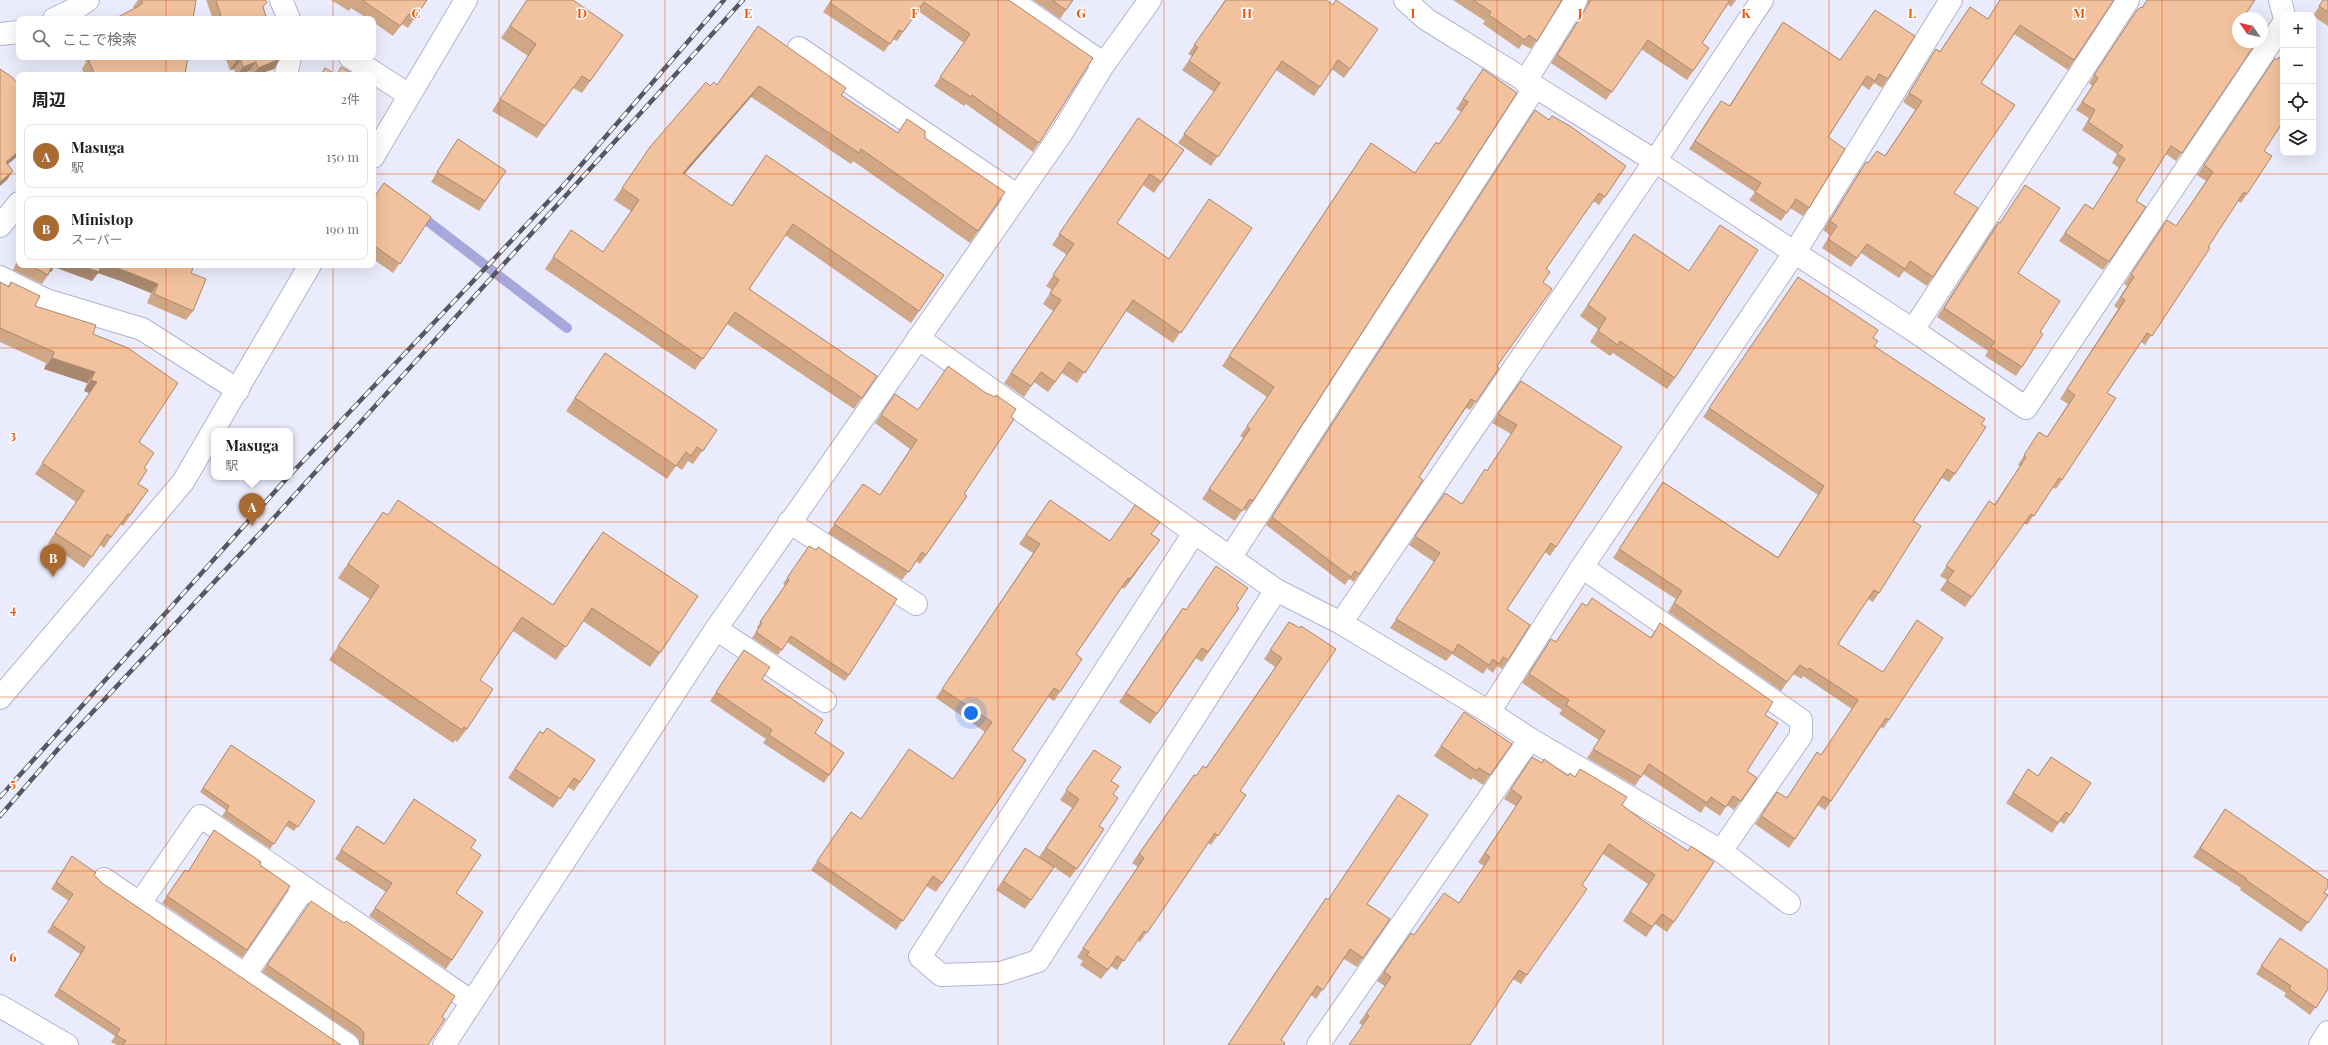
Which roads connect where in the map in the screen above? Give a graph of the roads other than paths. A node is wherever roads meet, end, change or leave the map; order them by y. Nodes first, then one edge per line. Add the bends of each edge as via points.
1 (88, 0) edge
2 (281, 0) edge
3 (466, 0) edge
4 (1011, 0) edge
5 (1150, 0) edge
6 (1405, 0) edge
7 (1576, 0) edge
8 (1762, 0) edge
9 (1951, 0) edge
10 (2128, 0) edge
11 (2280, 0) edge
12 (2283, 12) edge
13 (61, 16) edge
14 (288, 16) edge
15 (2280, 28) edge
16 (16, 32) edge
17 (0, 34) edge
18 (799, 48) dead end
19 (289, 60) edge
20 (355, 60) edge
21 (1104, 64) junction
22 (287, 72) edge
23 (373, 72) edge
24 (376, 74) edge
25 (1530, 85) junction
26 (409, 95) junction
27 (376, 152) edge
28 (1655, 161) junction
29 (1018, 196) junction
30 (16, 207) edge
31 (0, 226) edge
32 (1794, 252) junction
33 (308, 268) edge
34 (0, 277) edge
35 (1913, 330) junction
36 (918, 338) junction
37 (238, 390) junction
38 (215, 428) edge
39 (211, 434) edge
40 (789, 522) junction
41 (1194, 533) junction
42 (1230, 558) junction
43 (1582, 567) junction
44 (1276, 590) junction
45 (916, 604) dead end
46 (1340, 624) junction
47 (716, 629) junction
48 (0, 698) edge
49 (825, 701) dead end
50 (1489, 712) junction
51 (1530, 740) junction
52 (1721, 850) junction
53 (104, 879) dead end
54 (304, 888) junction
55 (140, 903) junction
56 (1789, 903) dead end
57 (245, 975) junction
58 (472, 1002) junction
59 (0, 1006) edge
60 (2328, 1032) edge
61 (67, 1045) edge
62 (348, 1045) edge
63 (444, 1045) edge
64 (1318, 1045) edge
65 (2320, 1045) edge

1 - 13 street
2 - 14 street
3 - 26 street
4 - 21 street
5 - 21 street
6 - 25 street via 1426,19
7 - 25 street
8 - 28 street
9 - 32 street
10 - 35 street
11 - 12 street
15 - 35 street via 2026,408
16 - 17 street
18 - 29 street
19 - 22 street
20 - 23 street
21 - 29 street via 1061,134
24 - 26 street
25 - 28 street
25 - 42 street
26 - 27 street
28 - 32 street
28 - 46 street
29 - 36 street
30 - 31 street
32 - 35 street
32 - 43 street
33 - 37 street
34 - 37 street via 46,300 142,329
36 - 40 street
36 - 41 street
37 - 38 street
39 - 48 street via 182,482
40 - 45 street
40 - 47 street
41 - 42 street
41 - 44 street via 920,957 941,975 1001,973 1038,961
42 - 44 street
43 - 50 street
43 - 52 street via 1801,720 1801,736
44 - 46 street
46 - 50 street
47 - 49 street
47 - 58 street
50 - 51 street
51 - 52 street
51 - 64 street
52 - 56 street
53 - 55 street
54 - 55 street via 200,816
54 - 57 street
54 - 58 street
55 - 57 street
57 - 62 street
58 - 63 street
59 - 61 street
60 - 65 street

